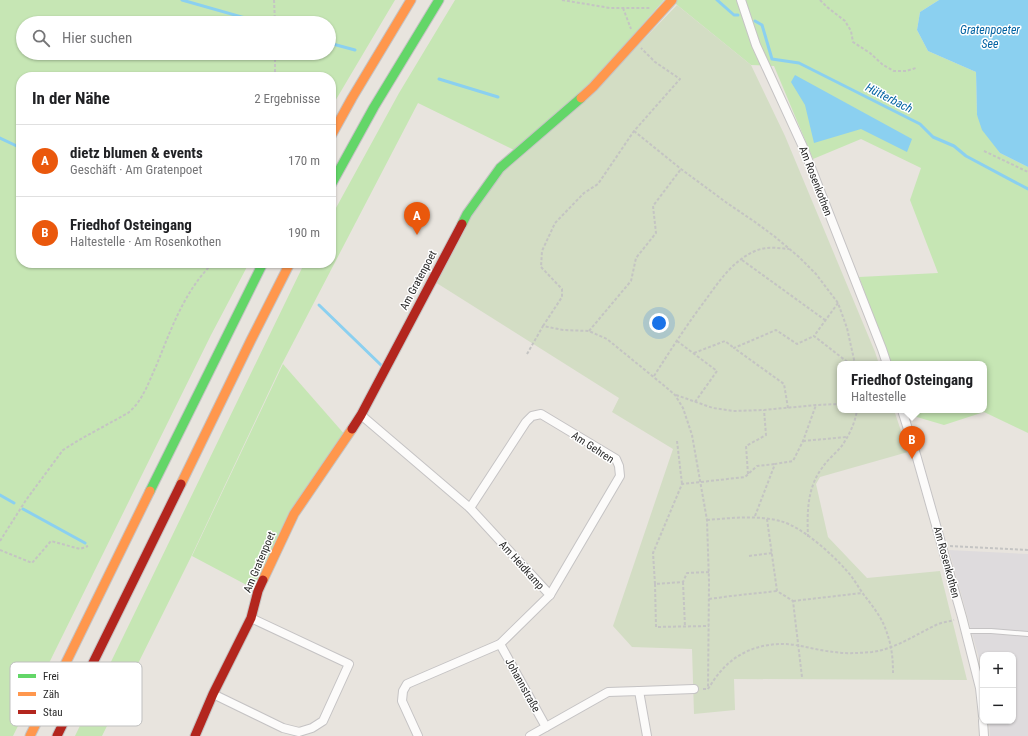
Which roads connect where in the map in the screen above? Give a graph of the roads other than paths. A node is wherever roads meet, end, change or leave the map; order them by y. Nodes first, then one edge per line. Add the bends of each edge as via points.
1 (411, 0) edge
2 (439, 0) edge
3 (672, 0) edge
4 (741, 0) edge
5 (336, 127) edge
6 (336, 176) edge
7 (262, 268) edge
8 (287, 268) edge
9 (886, 361) edge
10 (903, 413) edge
11 (361, 415) junction
12 (470, 508) junction
13 (550, 595) junction
14 (251, 618) junction
15 (965, 631) junction
16 (1028, 634) edge
17 (500, 644) junction
18 (66, 662) edge
19 (93, 662) edge
20 (980, 688) edge
21 (694, 689) road end
22 (639, 691) junction
23 (213, 694) junction
24 (983, 724) edge
25 (35, 726) edge
26 (62, 726) edge
27 (546, 727) junction
28 (30, 736) edge
29 (57, 736) edge
30 (196, 736) edge
31 (418, 736) edge
32 (530, 736) edge
33 (647, 736) edge
34 (984, 736) edge

1 - 5 main road
2 - 6 main road via 374,107
3 - 11 main road, Am Gratenpoet via 592,87 500,168 467,214
4 - 9 street, Am Rosenkothen via 756,45 804,147
7 - 18 main road
8 - 19 main road
10 - 15 street, Am Rosenkothen via 943,546
11 - 12 street, Am Heidkamp
11 - 14 main road, Am Gratenpoet via 294,514 258,591
12 - 13 street, Am Heidkamp
12 - 13 street, Am Gehren via 532,416 541,414 616,459 620,476
13 - 17 street, Am Heidkamp
14 - 23 main road, Am Gratenpoet
14 - 23 street via 349,664 323,721 299,732 283,728
15 - 16 lane
15 - 20 street, Am Rosenkothen
17 - 27 street, Johannstraße
17 - 31 street, Am Heidkamp via 407,684 402,701
21 - 22 street
22 - 27 street via 608,692
22 - 33 street
23 - 30 main road, Am Gratenpoet
24 - 34 street
25 - 28 main road
26 - 29 main road
27 - 32 street

